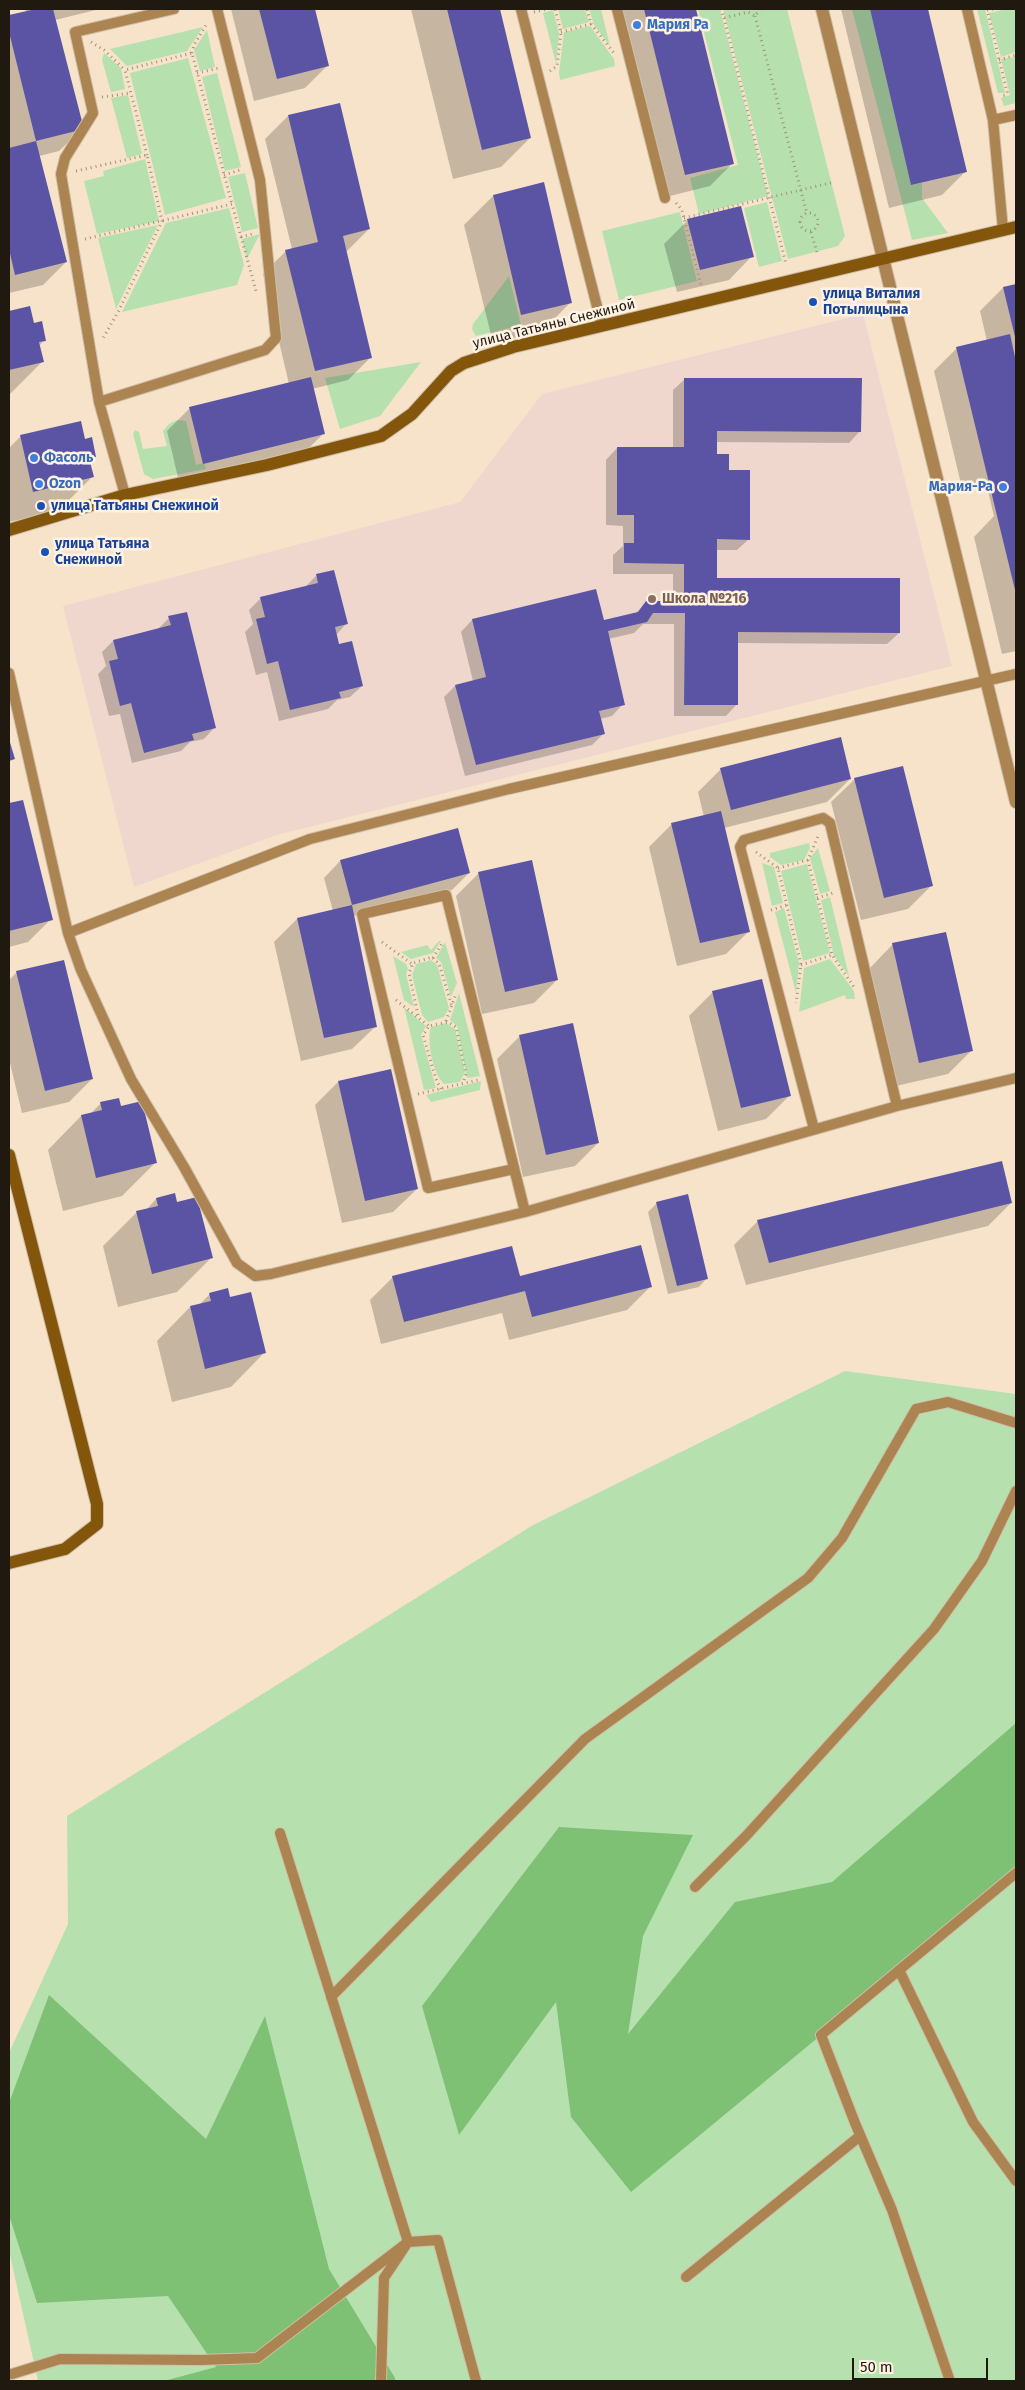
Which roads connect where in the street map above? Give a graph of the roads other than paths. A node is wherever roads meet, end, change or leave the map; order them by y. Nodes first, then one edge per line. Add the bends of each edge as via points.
1 (174, 9) edge
2 (217, 9) edge
3 (521, 9) edge
4 (617, 9) edge
5 (822, 9) edge
6 (967, 9) edge
7 (1016, 115) edge
8 (993, 120) junction
9 (665, 198) road end
10 (1016, 227) edge
11 (1003, 230) junction
12 (884, 260) junction
13 (602, 326) junction
14 (99, 402) junction
15 (125, 495) junction
16 (9, 530) edge
17 (9, 673) edge
18 (1016, 674) edge
19 (987, 681) junction
20 (1016, 802) edge
21 (68, 933) junction
22 (1016, 1078) edge
23 (897, 1106) junction
24 (814, 1129) junction
25 (9, 1155) edge
26 (514, 1169) junction
27 (525, 1212) junction
28 (1016, 1423) edge
29 (1016, 1491) edge
30 (9, 1563) edge
31 (280, 1833) dead end
32 (1016, 1873) edge
33 (695, 1887) dead end
34 (899, 1970) junction
35 (331, 1997) junction
36 (860, 2136) junction
37 (1016, 2181) edge
38 (408, 2242) junction
39 (686, 2277) dead end
40 (12, 2374) dead end
41 (382, 2381) edge
42 (476, 2381) edge
43 (950, 2381) edge

1 - 14 lane via 75,32 93,113 65,158 61,174
2 - 14 lane via 260,180 276,338 265,350
3 - 13 lane
4 - 9 lane
5 - 12 street
6 - 8 lane
7 - 8 lane
8 - 11 lane
10 - 11 street, улица Татьяны Снежиной
11 - 12 street, улица Татьяны Снежиной
12 - 13 street, улица Татьяны Снежиной
12 - 19 street
13 - 15 street, улица Татьяны Снежиной via 513,347 464,363 451,371 412,414 380,436 267,465
14 - 15 lane
15 - 16 street, улица Татьяны Снежиной
17 - 21 lane
18 - 19 lane
19 - 20 street
19 - 21 lane via 510,789 310,839
21 - 27 lane via 131,1080 237,1263 255,1276
22 - 23 lane
23 - 24 lane
23 - 24 lane via 830,823 826,818 742,842 740,849
24 - 27 lane
25 - 30 street via 97,1504 97,1524 65,1549
26 - 26 lane via 446,895 362,914 428,1188
26 - 27 lane
28 - 35 lane via 948,1402 916,1409 842,1538 808,1578 585,1739
29 - 33 lane via 982,1561 934,1629 746,1836
31 - 35 lane
32 - 34 lane
34 - 36 lane via 821,2035
34 - 37 lane via 973,2122
35 - 38 lane
36 - 39 lane
36 - 43 lane via 892,2210
38 - 40 lane via 257,2358 60,2359
38 - 41 lane via 384,2278
38 - 42 lane via 438,2240

